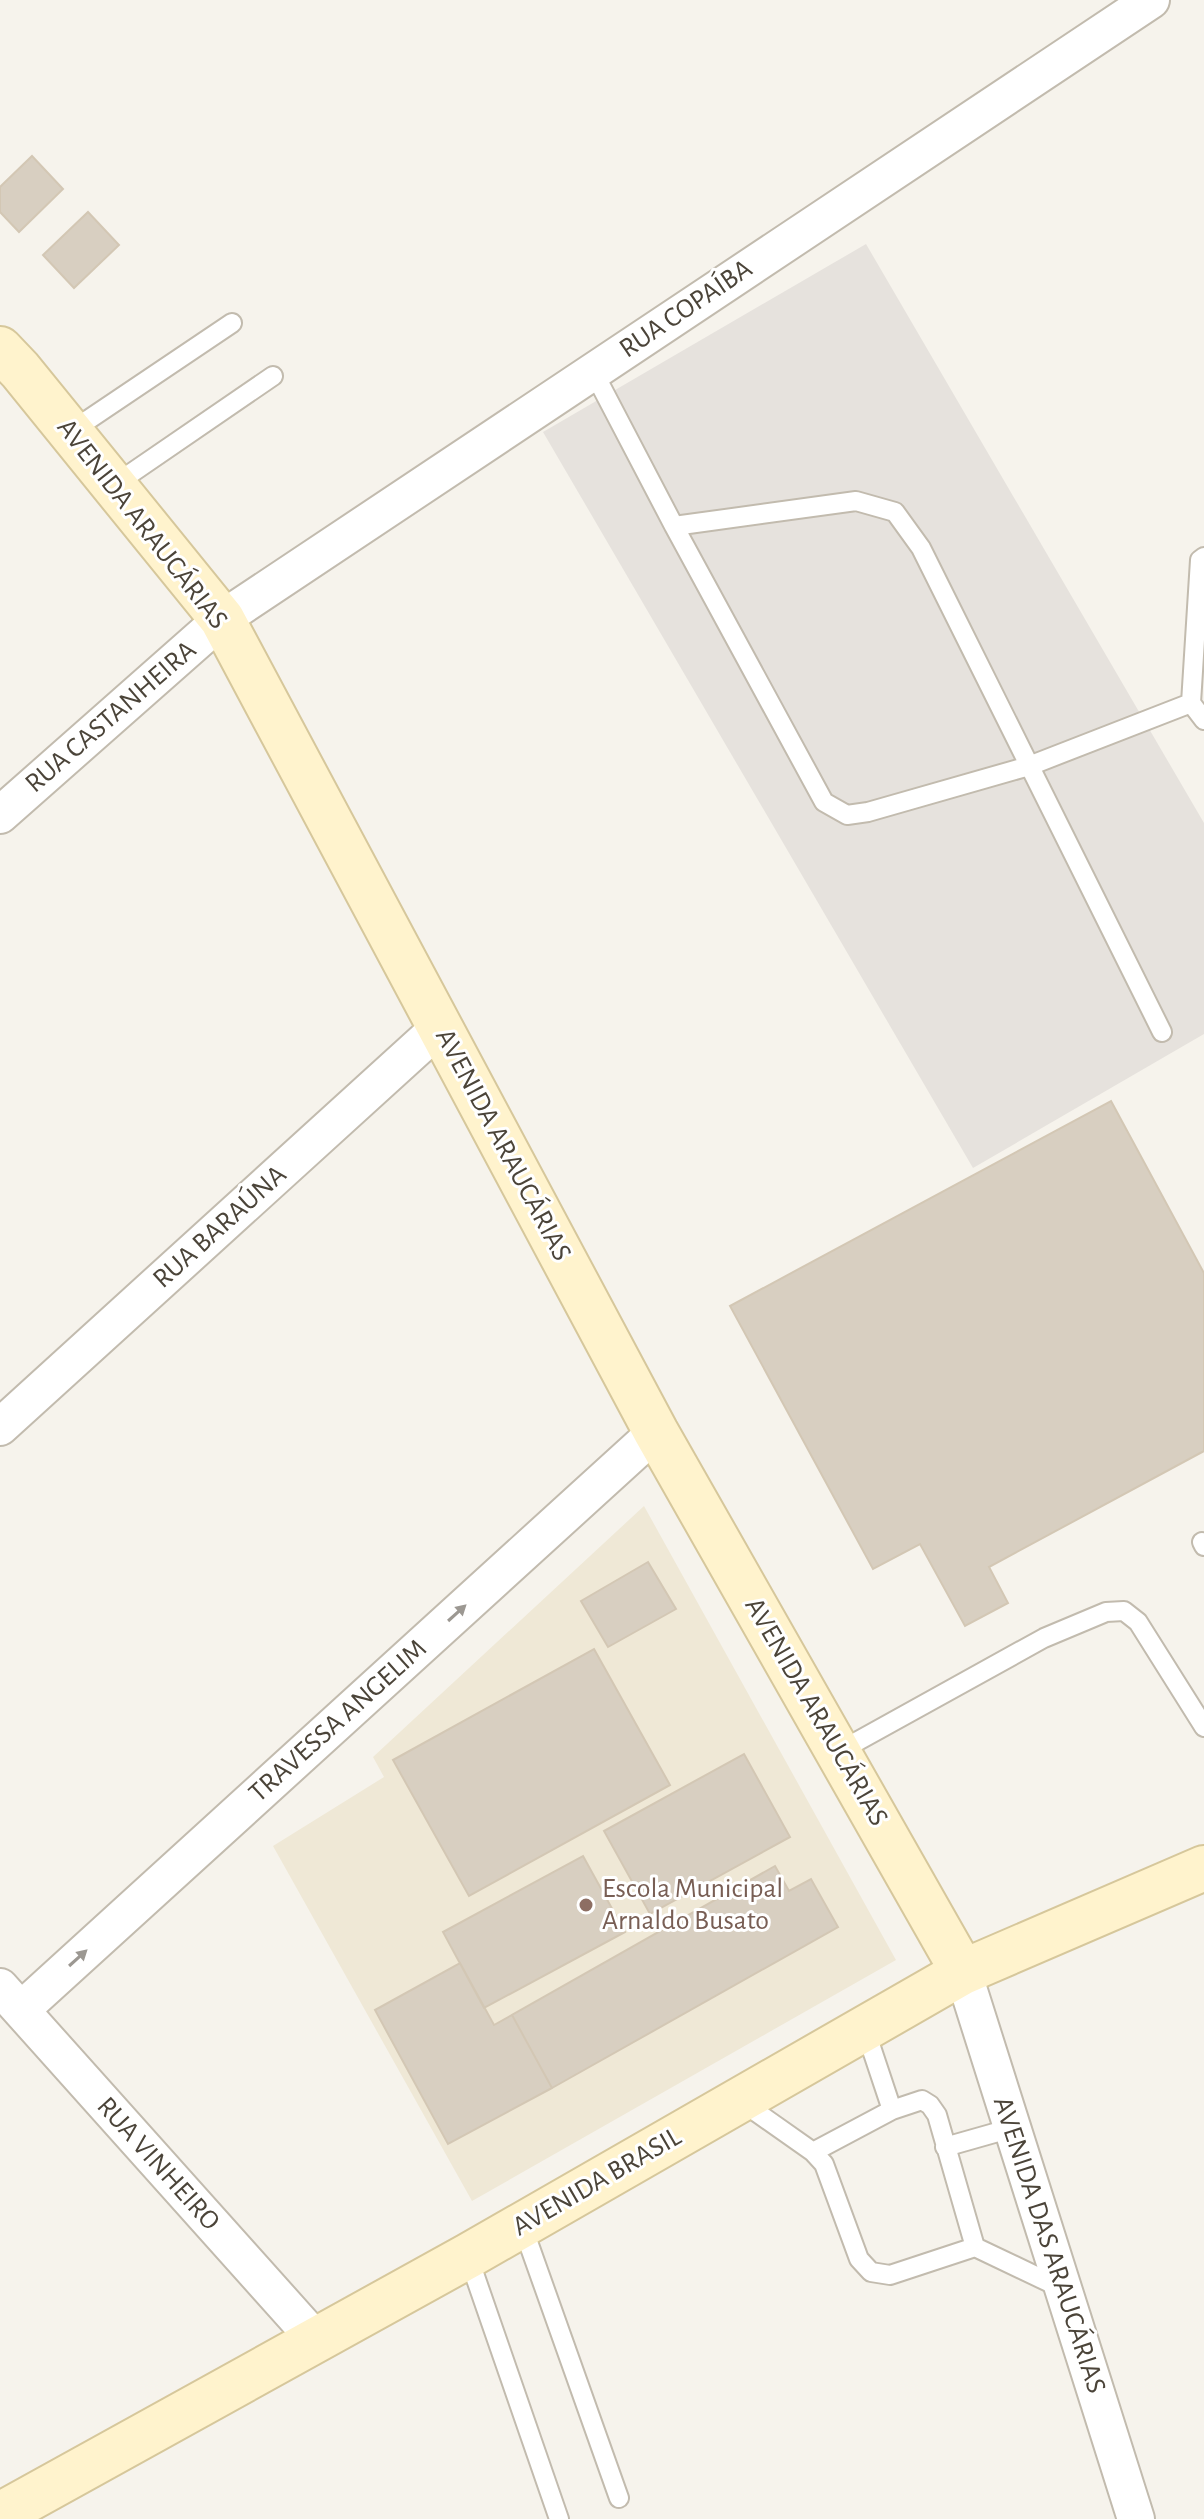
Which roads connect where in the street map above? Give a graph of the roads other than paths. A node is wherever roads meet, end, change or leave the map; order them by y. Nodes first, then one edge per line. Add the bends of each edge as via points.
1 (1151, 0) edge
2 (232, 323) dead end
3 (0, 349) edge
4 (593, 371) junction
5 (273, 376) dead end
6 (70, 432) junction
7 (114, 485) junction
8 (674, 526) junction
9 (1204, 557) edge
10 (222, 619) junction
11 (1191, 703) junction
12 (1204, 720) edge
13 (1029, 766) junction
14 (0, 815) edge
15 (440, 1027) junction
16 (1162, 1032) dead end
17 (0, 1427) edge
18 (656, 1432) junction
19 (1204, 1727) edge
20 (838, 1752) junction
21 (1204, 1868) edge
22 (963, 1972) junction
23 (10, 1999) edge
24 (865, 2028) junction
25 (740, 2100) junction
26 (892, 2110) junction
27 (1012, 2128) junction
28 (945, 2147) junction
29 (813, 2152) junction
30 (522, 2225) junction
31 (975, 2247) junction
32 (468, 2256) junction
33 (1064, 2289) junction
34 (316, 2340) junction
35 (619, 2498) dead end
36 (0, 2515) edge
37 (559, 2519) edge
38 (1136, 2519) edge

1 - 4 street, RUA COPAÍBA
2 - 6 lane
3 - 6 main road, AVENIDA ARAUCÁRIAS
4 - 8 lane
4 - 10 street, RUA COPAÍBA
5 - 7 lane
6 - 7 main road, AVENIDA ARAUCÁRIAS
7 - 10 main road, AVENIDA ARAUCÁRIAS
8 - 13 lane via 856,501 895,512 921,548
8 - 13 lane via 824,802 847,815 868,812
9 - 11 lane
10 - 14 street, RUA CASTANHEIRA
10 - 15 main road, AVENIDA ARAUCÁRIAS
11 - 12 lane
11 - 13 lane
13 - 16 lane
15 - 17 street, RUA BARAÚNA
15 - 18 main road, AVENIDA ARAUCÁRIAS
18 - 20 main road, AVENIDA ARAUCÁRIAS
23 -> 18 street, TRAVESSA ANGELIM
19 - 20 lane via 1138,1622 1124,1611 1106,1612 1044,1638
20 - 22 main road, AVENIDA ARAUCÁRIAS
21 - 22 main road, AVENIDA BRASIL
22 - 24 main road, AVENIDA BRASIL
22 - 27 street, AVENIDA DAS ARAUCÁRIAS
23 - 34 street, RUA VINHEIRO
24 - 25 main road, AVENIDA BRASIL
24 - 26 lane
25 - 29 lane
25 - 30 main road, AVENIDA BRASIL
26 - 28 lane via 922,2100 937,2115
26 - 29 lane
27 - 28 lane
27 - 33 street, AVENIDA DAS ARAUCÁRIAS
28 - 31 lane
29 - 31 lane via 824,2164 859,2259 871,2272 890,2275
30 - 32 main road, AVENIDA BRASIL
30 - 35 lane
31 - 33 lane
32 - 34 main road, AVENIDA BRASIL
32 - 37 lane
33 - 38 street, AVENIDA DAS ARAUCÁRIAS
34 - 36 main road, AVENIDA BRASIL

